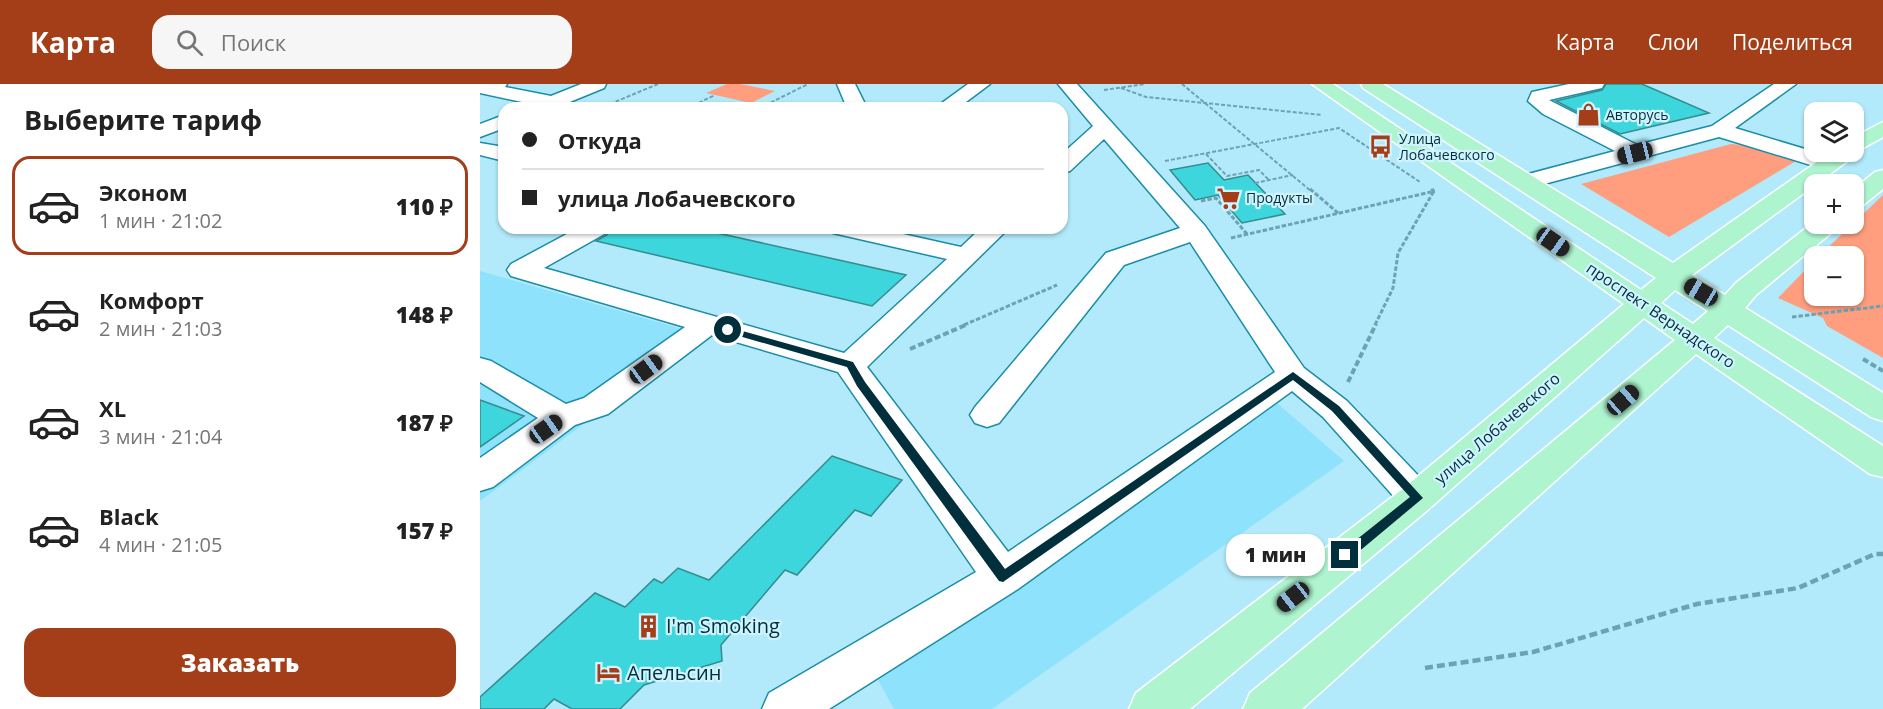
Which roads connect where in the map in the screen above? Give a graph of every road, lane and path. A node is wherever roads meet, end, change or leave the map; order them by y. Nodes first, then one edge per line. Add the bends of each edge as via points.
1 (498, 84) edge
2 (597, 84) edge
3 (658, 84) edge
4 (808, 84) edge
5 (846, 84) edge
6 (1145, 84) edge
7 (1182, 84) edge
8 (1322, 84) edge
9 (1370, 84) edge
10 (1595, 84) edge
11 (1787, 84) edge
12 (984, 87) edge
13 (1121, 88) junction
14 (1072, 89) edge
15 (715, 95) dead end
16 (534, 102) edge
17 (552, 102) edge
18 (615, 102) edge
19 (700, 102) edge
20 (772, 102) edge
21 (854, 102) edge
22 (956, 102) edge
23 (1208, 105) junction
24 (1322, 115) dead end
25 (498, 124) edge
26 (1104, 127) junction
27 (1883, 128) edge
28 (1719, 130) junction
29 (480, 131) edge
30 (1864, 140) edge
31 (1255, 144) junction
32 (480, 149) edge
33 (1804, 150) edge
34 (498, 153) edge
35 (1206, 153) junction
36 (1635, 153) junction
37 (1068, 160) edge
38 (1831, 162) edge
39 (1138, 165) junction
40 (1293, 176) junction
41 (1883, 177) edge
42 (1269, 180) junction
43 (1525, 182) junction
44 (1255, 183) dead end
45 (1434, 191) junction
46 (1864, 193) edge
47 (1338, 213) junction
48 (586, 234) edge
49 (894, 234) edge
50 (990, 234) edge
51 (1815, 234) edge
52 (911, 236) edge
53 (1200, 238) junction
54 (967, 256) junction
55 (1674, 277) junction
56 (1062, 282) dead end
57 (1641, 303) junction
58 (1883, 306) edge
59 (1728, 309) junction
60 (1791, 317) dead end
61 (708, 324) junction
62 (1695, 339) junction
63 (904, 351) dead end
64 (850, 364) junction
65 (480, 368) edge
66 (1293, 375) junction
67 (1335, 409) junction
68 (1883, 409) edge
69 (987, 415) dead end
70 (563, 417) junction
71 (1883, 464) edge
72 (480, 477) edge
73 (1417, 498) junction
74 (1883, 554) edge
75 (1003, 577) junction
76 (1425, 668) dead end
77 (786, 709) edge
78 (1153, 709) edge
79 (1267, 709) edge

1 - 16 lane via 485,88
2 - 17 lane
3 - 18 path
4 - 20 path
5 - 21 lane
6 - 13 path
7 - 23 path
8 - 57 main road, проспект Вернадского
9 - 43 main road
10 - 36 lane via 1531,92 1550,110
11 - 28 lane
12 - 22 lane
13 - 14 path
13 - 23 path via 1146,97
14 - 26 lane
15 - 19 path
23 - 24 path
23 - 31 path
25 - 29 lane
26 - 37 lane
26 - 39 lane
27 - 30 main road
28 - 33 lane
28 - 36 lane
31 - 35 path
31 - 40 path
31 - 45 path via 1339,128
32 - 34 lane
35 - 39 path
35 - 42 path via 1227,176 1259,170
36 - 43 lane
38 - 55 main road, улица Лобачевского
39 - 53 lane
40 - 42 path
40 - 47 path
41 - 46 main road
42 - 44 path
43 - 55 main road
45 - 47 path
45 - 67 path via 1398,253 1393,288
47 - 53 path
48 - 61 lane via 521,270
49 - 52 lane
50 - 54 lane
51 - 59 main road via 1746,289
52 - 54 lane
53 - 66 lane
53 - 69 lane via 1115,259
54 - 64 lane
55 - 57 main road, улица Лобачевского
55 - 59 main road
56 - 63 path
57 - 62 main road, проспект Вернадского
57 - 73 main road, улица Лобачевского
58 - 60 path
59 - 62 main road
59 - 68 main road
61 - 64 lane
61 - 70 lane via 596,406
62 - 71 main road, проспект Вернадского
62 - 79 main road
64 - 75 lane
65 - 70 lane
66 - 67 lane
66 - 75 lane
67 - 73 lane
70 - 72 lane
73 - 78 main road, улица Лобачевского
74 - 76 path via 1798,588 1697,604 1533,652
75 - 77 lane

